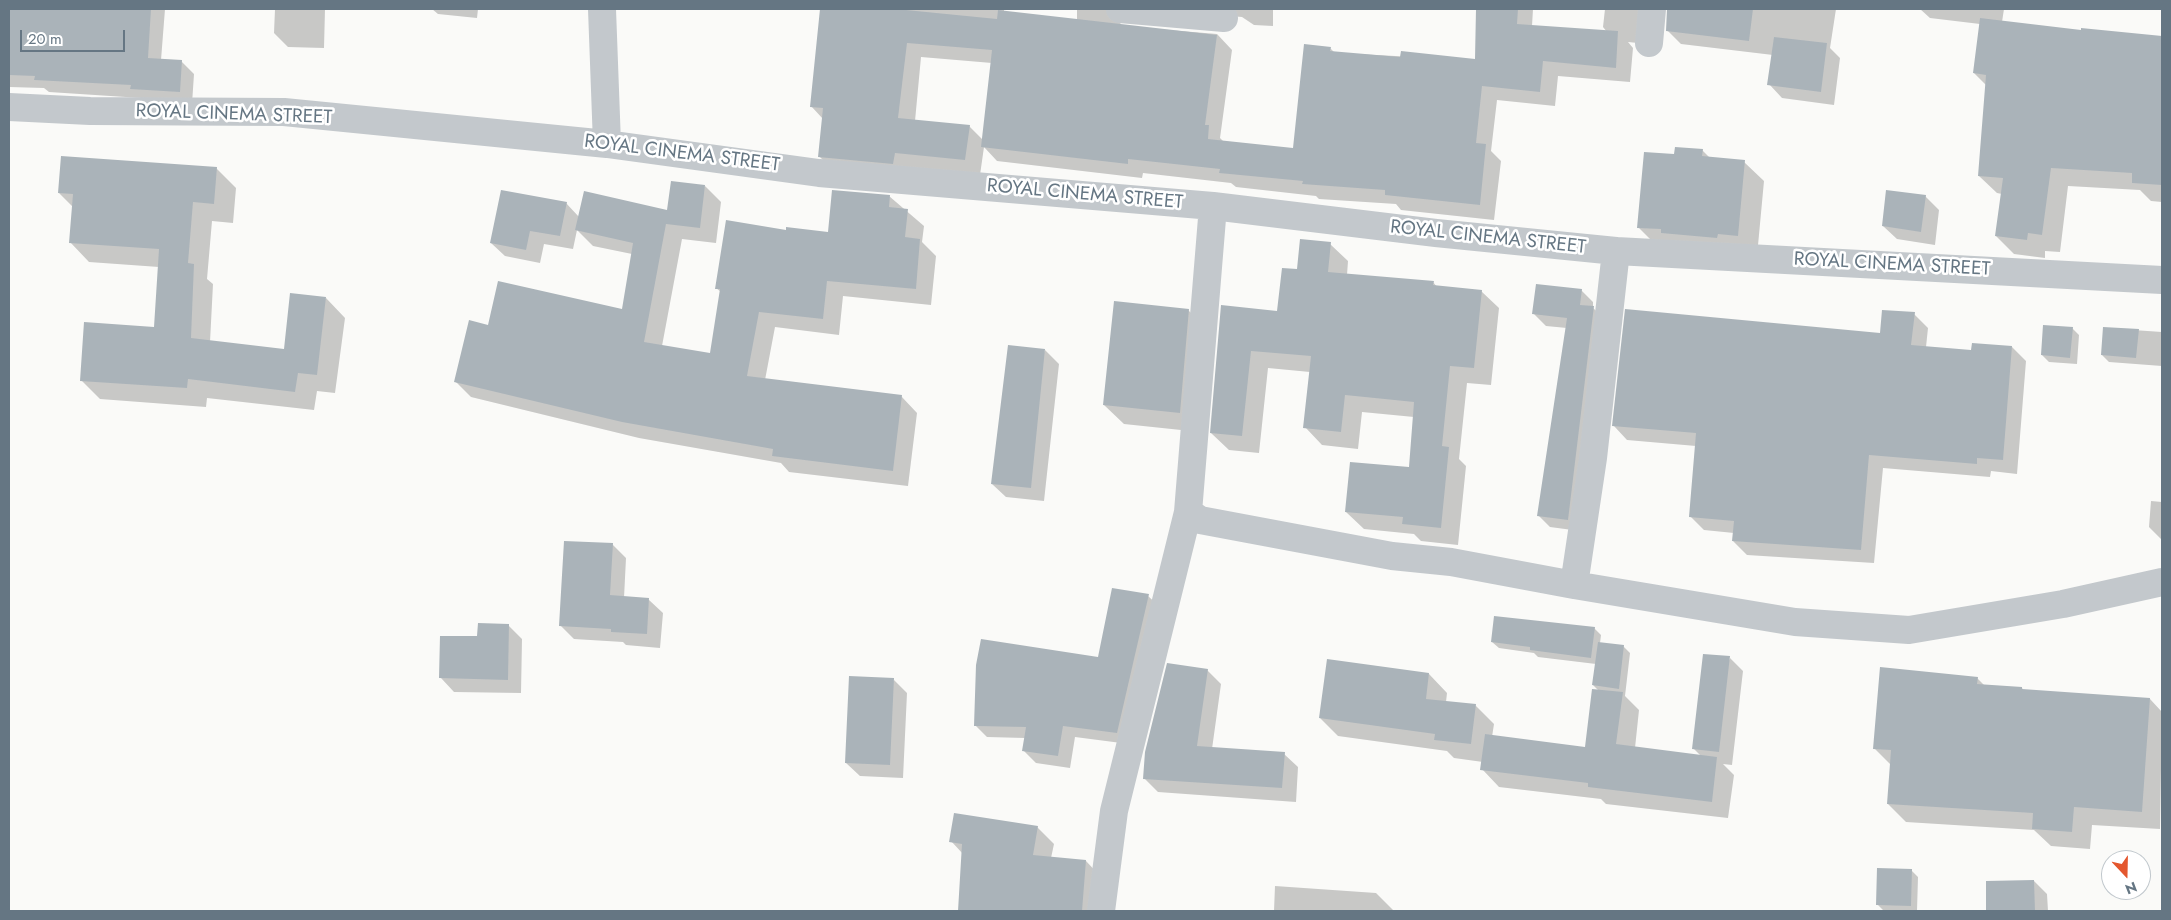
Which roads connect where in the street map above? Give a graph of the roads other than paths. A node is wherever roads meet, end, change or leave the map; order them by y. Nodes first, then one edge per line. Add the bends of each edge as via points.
1 (602, 9) edge
2 (1120, 9) edge
3 (1652, 9) edge
4 (1224, 18) dead end
5 (1649, 43) dead end
6 (9, 107) edge
7 (608, 144) junction
8 (1213, 206) junction
9 (1616, 251) junction
10 (2162, 280) edge
11 (1188, 512) junction
12 (2162, 582) edge
13 (1574, 585) junction
14 (1101, 911) edge

1 - 7 street
2 - 4 street
3 - 5 street
6 - 7 street, ROYAL CINEMA STREET via 90,111 284,112
7 - 8 street, ROYAL CINEMA STREET via 819,172
8 - 9 street, ROYAL CINEMA STREET
8 - 11 street
9 - 10 street, ROYAL CINEMA STREET
9 - 13 street via 1593,458
11 - 13 street via 1200,520 1392,556 1450,562
11 - 14 street via 1114,811
12 - 13 street via 2063,604 1909,630 1794,622

